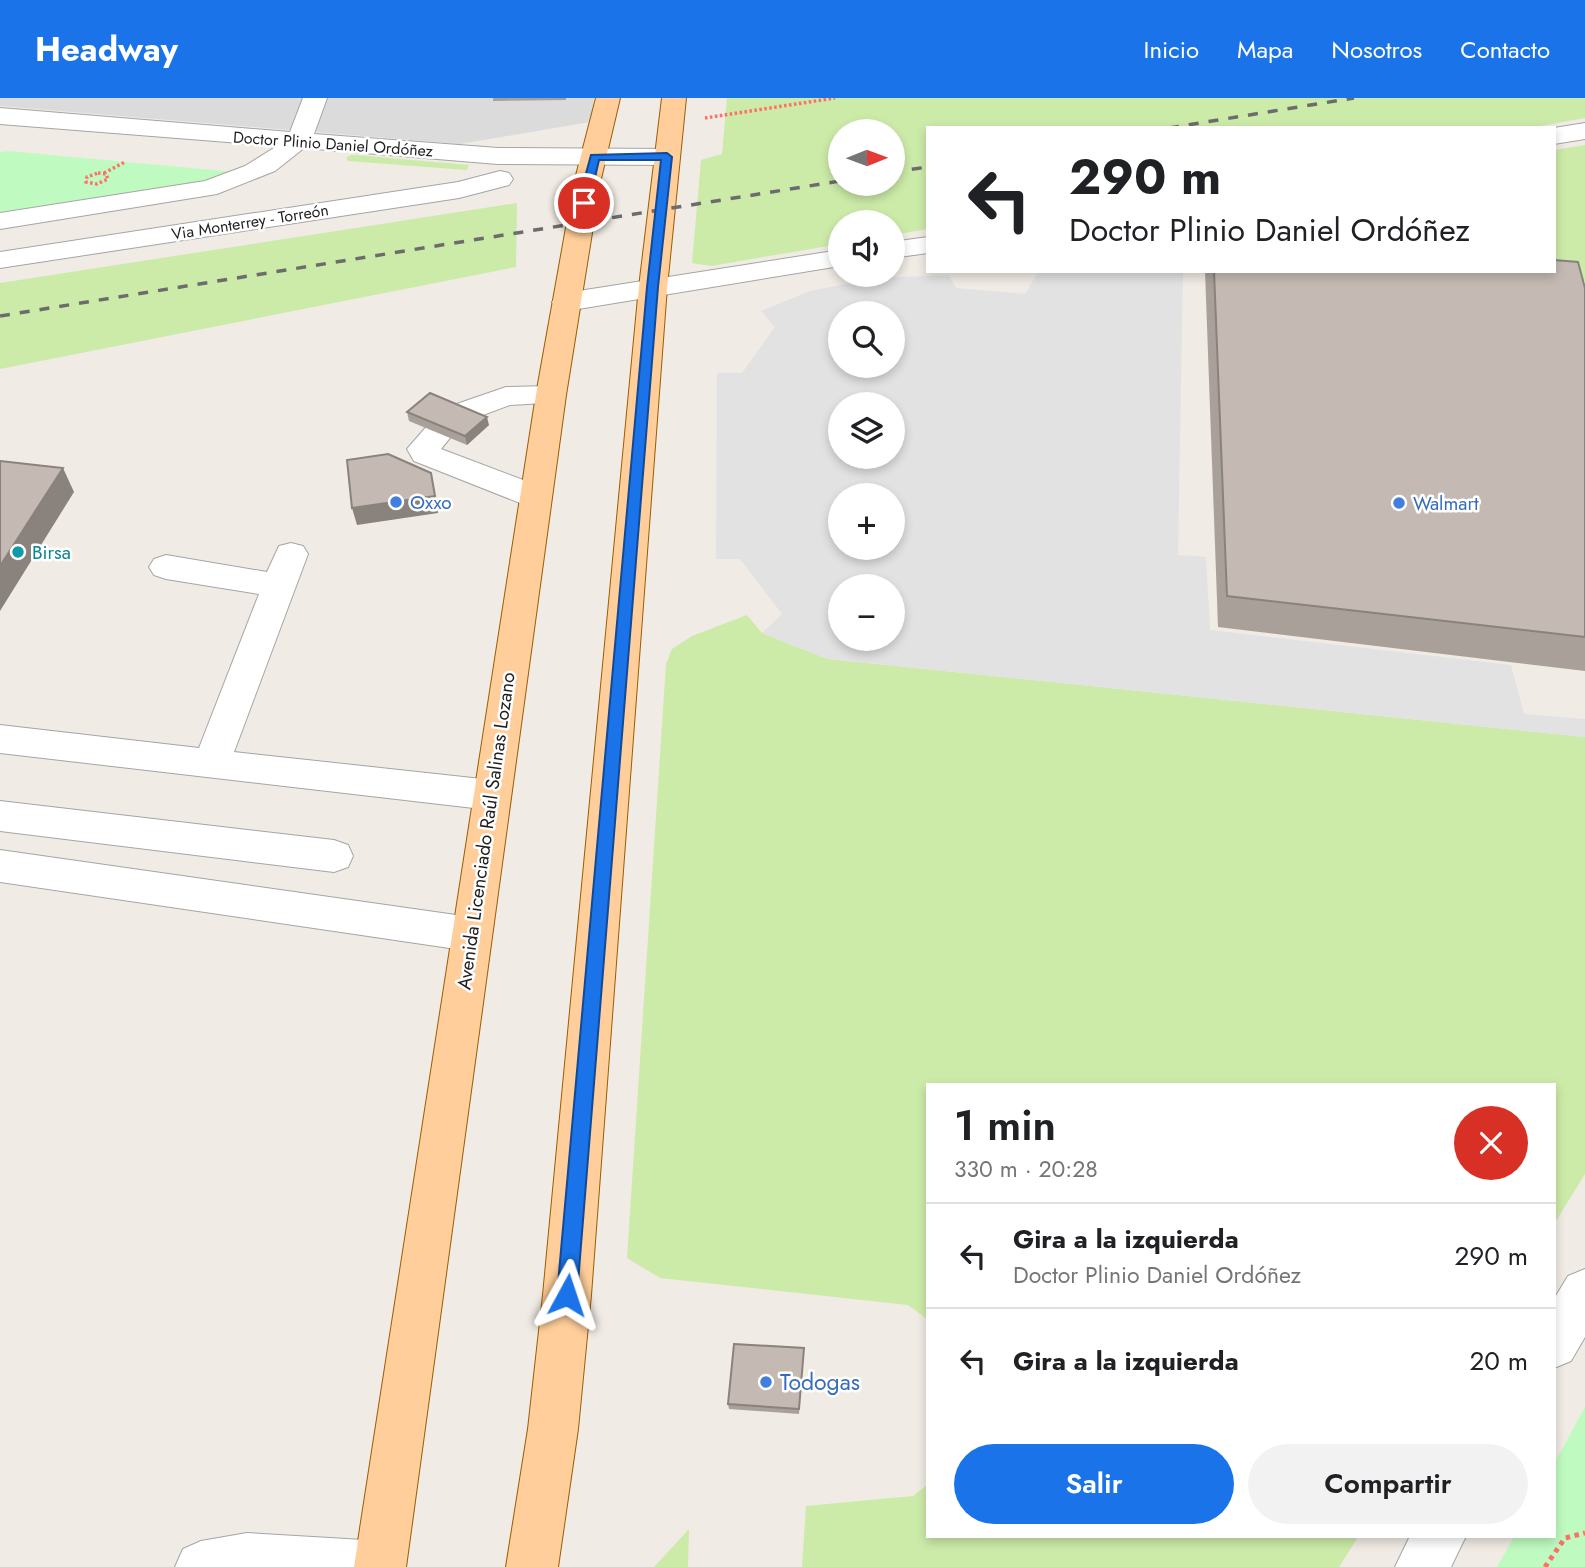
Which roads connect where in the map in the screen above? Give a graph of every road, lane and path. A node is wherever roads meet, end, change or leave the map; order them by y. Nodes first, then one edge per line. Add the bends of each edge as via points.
1 (133, 98) edge
2 (315, 98) edge
3 (608, 98) edge
4 (835, 98) edge
5 (672, 111) edge
6 (0, 117) edge
7 (116, 127) junction
8 (1585, 131) edge
9 (1556, 136) edge
10 (0, 138) edge
11 (297, 142) junction
12 (125, 162) dead end
13 (268, 163) junction
14 (309, 166) dead end
15 (336, 168) dead end
16 (104, 173) dead end
17 (608, 176) junction
18 (500, 179) junction
19 (0, 221) edge
20 (926, 245) edge
21 (905, 248) edge
22 (0, 260) edge
23 (828, 260) edge
24 (653, 287) junction
25 (566, 302) junction
26 (551, 395) junction
27 (536, 497) junction
28 (166, 567) dead end
29 (0, 738) edge
30 (212, 762) junction
31 (491, 795) junction
32 (0, 816) edge
33 (46, 823) junction
34 (334, 856) dead end
35 (8, 867) edge
36 (470, 934) junction
37 (1585, 1292) edge
38 (1556, 1342) edge
39 (1585, 1533) edge
40 (1439, 1538) edge
41 (201, 1567) edge
42 (380, 1567) edge
43 (532, 1567) edge
44 (1422, 1567) edge
45 (1545, 1567) edge

1 - 7 street
2 - 11 street
3 - 17 main road, Avenida Licenciado Raúl Salinas Lozano
4 - 5 path
5 - 17 main road
6 - 7 street, Doctor Plinio Daniel Ordóñez
7 - 11 street, Doctor Plinio Daniel Ordóñez
8 - 9 street
10 - 13 street, Doctor Plinio Daniel Ordóñez
11 - 13 street
11 - 17 street, Doctor Plinio Daniel Ordóñez via 498,156
12 - 16 path
13 - 14 street, Doctor Plinio Daniel Ordóñez
13 - 19 street via 208,188
15 - 18 street, Doctor Plinio Daniel Ordóñez
17 - 18 street, Doctor Plinio Daniel Ordóñez
17 - 24 main road
17 - 25 main road, Avenida Licenciado Raúl Salinas Lozano
18 - 22 street, Via Monterrey - Torreón via 459,190
20 - 21 street
23 - 24 street
24 - 25 street
24 - 43 main road via 567,1295
25 - 26 main road, Avenida Licenciado Raúl Salinas Lozano
26 - 27 main road, Avenida Licenciado Raúl Salinas Lozano
26 - 27 street via 506,396 448,423 423,449 425,454
27 - 31 main road, Avenida Licenciado Raúl Salinas Lozano
28 - 30 street via 286,570
29 - 30 street
30 - 31 street
31 - 36 main road, Avenida Licenciado Raúl Salinas Lozano
32 - 33 street
33 - 34 street
33 - 35 street
35 - 36 street
36 - 42 main road, Avenida Licenciado Raúl Salinas Lozano
37 - 38 street
39 - 45 path via 1568,1534
40 - 44 street
41 - 42 street via 247,1559

